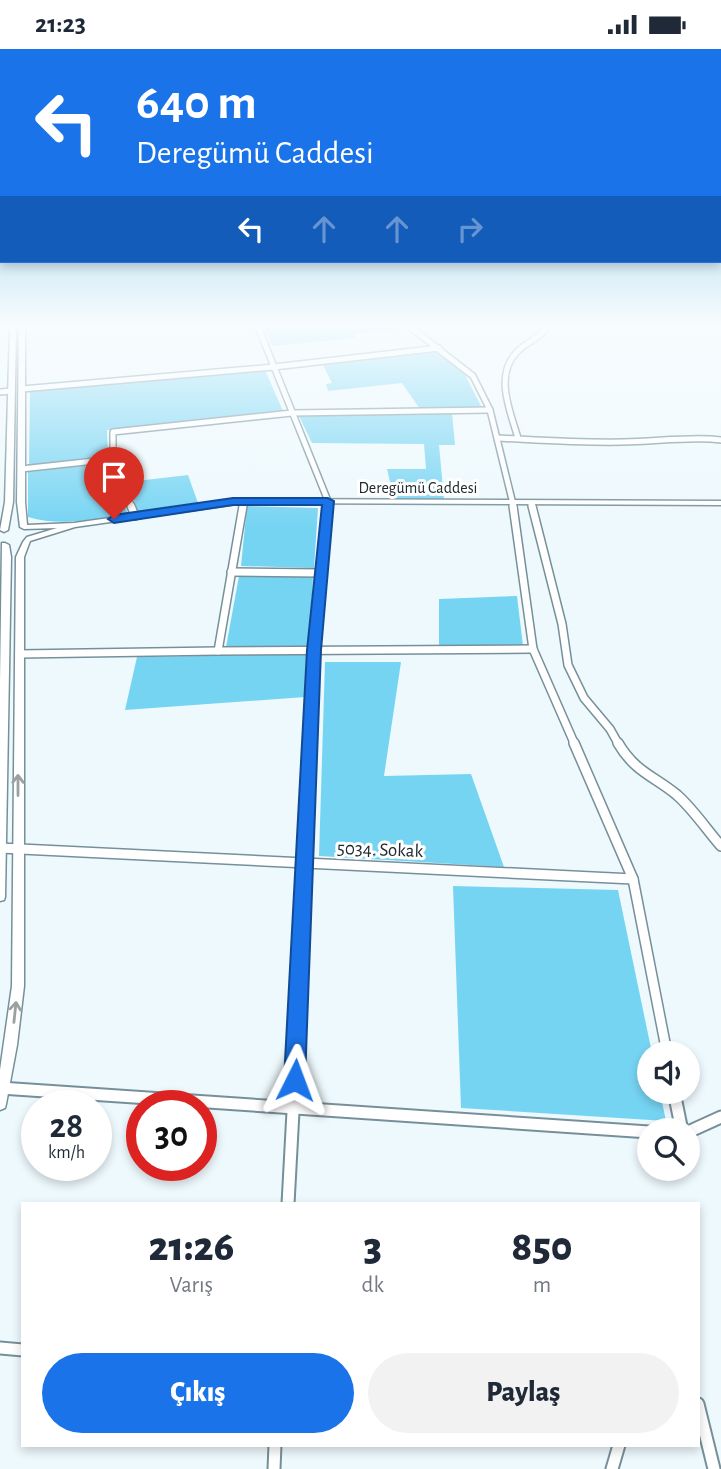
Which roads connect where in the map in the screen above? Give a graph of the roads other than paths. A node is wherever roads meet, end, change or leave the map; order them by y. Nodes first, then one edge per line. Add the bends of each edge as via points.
1 (12, 393) edge
2 (22, 393) edge
3 (284, 393) edge
4 (482, 393) edge
5 (506, 393) edge
6 (490, 410) junction
7 (292, 413) junction
8 (497, 438) junction
9 (518, 438) junction
10 (721, 440) edge
11 (10, 456) junction
12 (0, 458) edge
13 (113, 459) junction
14 (21, 469) junction
15 (244, 501) junction
16 (328, 501) junction
17 (721, 502) edge
18 (513, 503) junction
19 (531, 503) junction
20 (21, 515) junction
21 (135, 516) junction
22 (61, 525) junction
23 (74, 525) junction
24 (25, 527) junction
25 (1, 531) edge
26 (28, 540) junction
27 (3, 550) edge
28 (231, 572) junction
29 (320, 573) junction
30 (533, 649) junction
31 (314, 650) junction
32 (218, 651) junction
33 (19, 654) junction
34 (2, 719) edge
35 (1, 774) edge
36 (721, 846) edge
37 (0, 848) edge
38 (18, 850) junction
39 (306, 865) junction
40 (633, 879) junction
41 (0, 897) edge
42 (665, 1041) edge
43 (2, 1088) edge
44 (0, 1104) edge
45 (293, 1107) junction
46 (721, 1117) edge
47 (700, 1127) edge
48 (637, 1131) edge
49 (288, 1202) edge
50 (0, 1348) edge
51 (21, 1350) edge
52 (700, 1409) edge
53 (275, 1447) edge
54 (618, 1447) edge
55 (274, 1469) edge
56 (612, 1469) edge
57 (714, 1469) edge

1 - 11 street
2 - 14 street
3 - 7 street
4 - 6 street
5 - 9 street
6 - 7 street
6 - 8 street
7 - 13 street via 113,432
7 - 16 street
8 - 9 street
8 - 18 street
9 - 10 street via 591,443
11 - 12 street
11 - 25 street via 9,508
13 - 14 street
13 - 21 street
14 - 20 street
15 - 16 street, Deregümü Caddesi
15 - 21 street, Deregümü Caddesi
15 - 28 street
16 - 18 street, Deregümü Caddesi
16 - 29 street
17 - 19 street, Deregümü Caddesi
18 - 19 street, Deregümü Caddesi
18 - 30 street
19 - 36 street via 568,665 584,698 628,760 677,796
20 - 22 street
20 - 24 street
21 - 23 street, Deregümü Caddesi
22 - 23 street, Deregümü Caddesi
22 - 24 street, Deregümü Caddesi
23 - 26 street, Deregümü Caddesi
24 - 25 street, Deregümü Caddesi
24 - 26 street via 33,531
26 - 27 street, Deregümü Caddesi
26 - 33 street via 20,557
27 - 34 street
28 - 29 street
28 - 32 street
29 - 31 street
30 - 31 street
30 - 40 street
31 - 32 street
31 - 39 street
32 - 33 street
38 -> 33 street
34 - 35 street
35 - 37 street
37 - 38 street, 5034. Sokak
37 - 41 street
38 - 39 street, 5034. Sokak
43 -> 38 street via 18,986
39 - 40 street, 5034. Sokak
39 - 45 street
40 - 42 street
43 - 44 street
43 - 45 street
45 - 48 street
45 - 49 street
46 - 47 street
50 - 51 street
52 - 57 street
53 - 55 street
54 - 56 street

